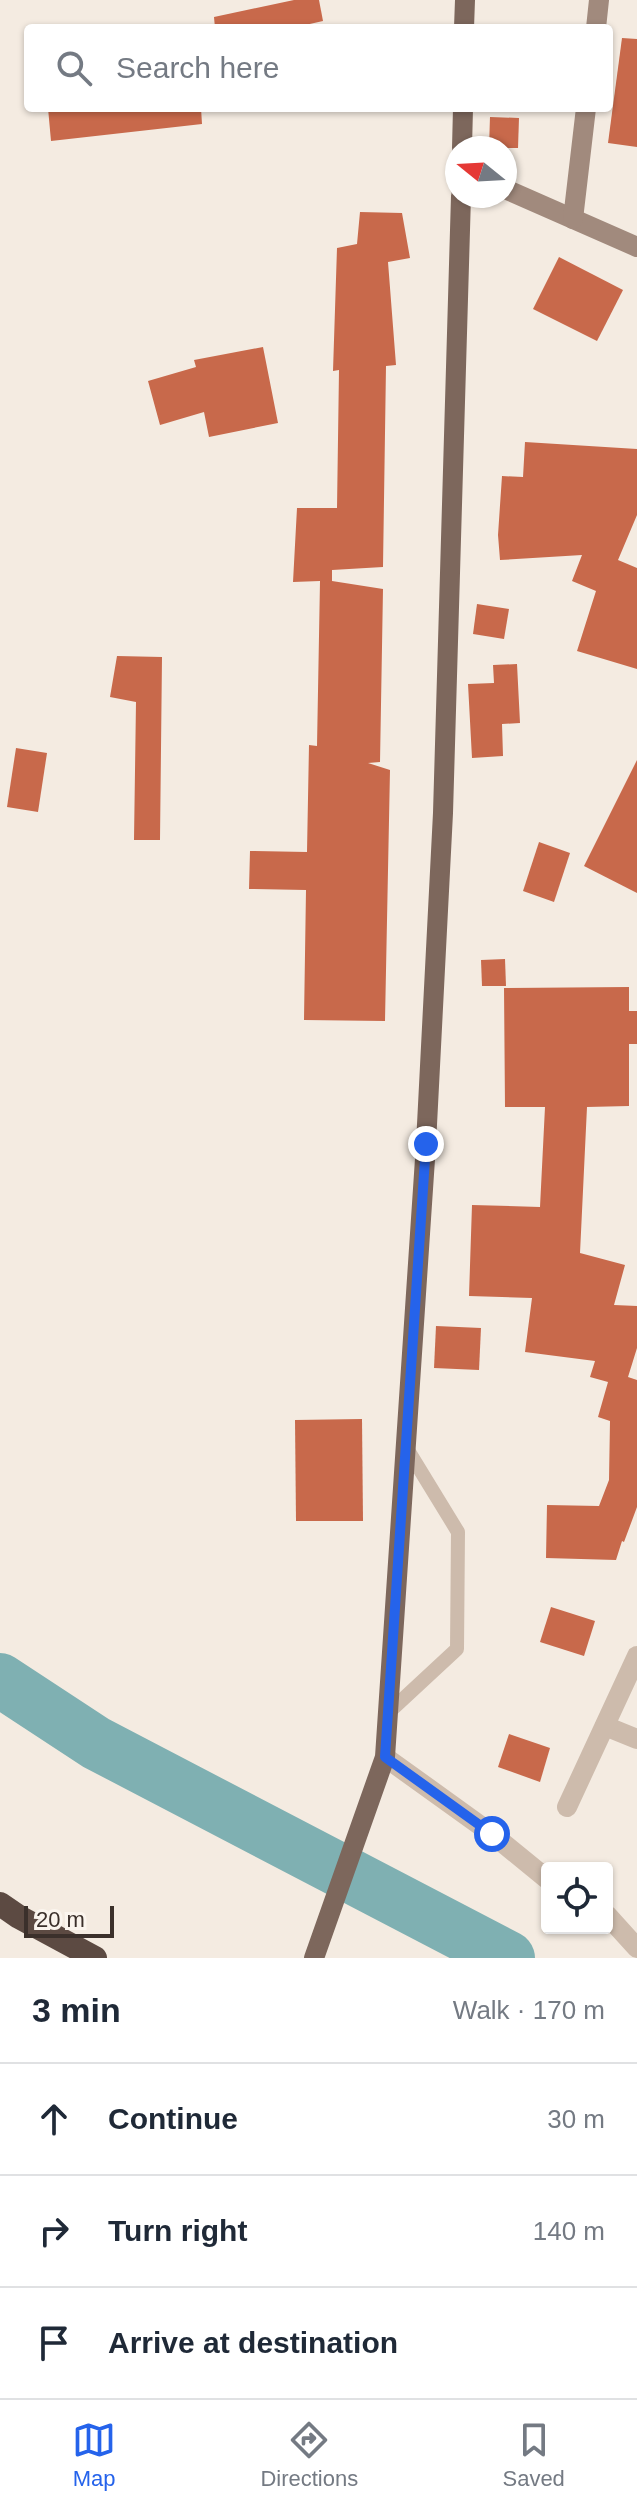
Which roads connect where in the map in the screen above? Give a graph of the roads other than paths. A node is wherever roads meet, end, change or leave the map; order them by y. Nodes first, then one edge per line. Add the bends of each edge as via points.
1 (465, 0) edge
2 (599, 0) edge
3 (464, 24) edge
4 (596, 24) edge
5 (463, 112) edge
6 (586, 112) edge
7 (462, 136) edge
8 (517, 194) edge
9 (461, 208) edge
10 (573, 219) junction
11 (637, 247) edge
12 (406, 1447) junction
13 (637, 1656) edge
14 (388, 1713) junction
15 (605, 1726) junction
16 (637, 1739) edge
17 (385, 1757) junction
18 (567, 1807) dead end
19 (541, 1874) edge
20 (0, 1904) edge
21 (613, 1922) edge
22 (637, 1948) edge
23 (95, 1958) edge
24 (314, 1958) edge

1 - 3 main road
2 - 4 street
5 - 7 main road
6 - 10 street
8 - 10 street
9 - 12 main road via 443,813
10 - 11 street
12 - 14 main road
12 - 14 lane via 458,1532 457,1649
13 - 15 street
14 - 17 main road
15 - 16 street
15 - 18 street
17 - 19 street
17 - 24 main road
20 - 23 highway
21 - 22 street

